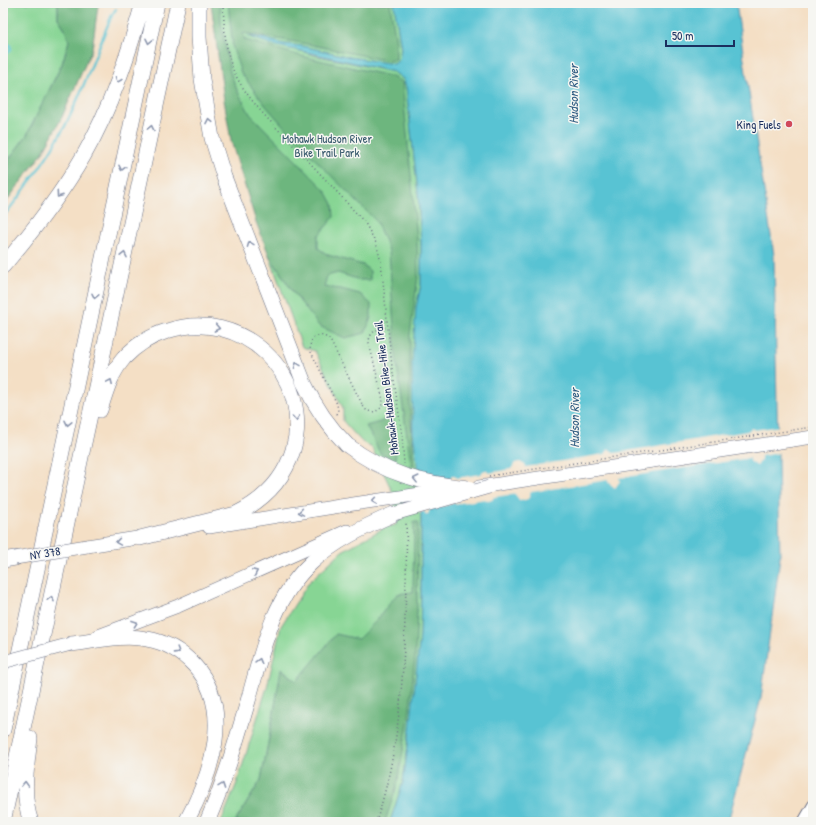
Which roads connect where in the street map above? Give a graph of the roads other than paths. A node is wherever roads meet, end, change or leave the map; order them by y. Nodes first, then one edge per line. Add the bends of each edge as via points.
1 (143, 3) edge
2 (157, 3) edge
3 (178, 3) edge
4 (199, 3) edge
5 (3, 266) edge
6 (813, 438) edge
7 (488, 481) junction
8 (75, 485) junction
9 (468, 488) junction
10 (400, 518) joint
11 (359, 528) junction
12 (140, 538) junction
13 (7, 559) edge
14 (43, 637) junction
15 (71, 644) junction
16 (3, 662) edge
17 (11, 691) junction
18 (3, 717) edge
19 (3, 730) edge
20 (813, 805) edge
21 (3, 822) edge
22 (31, 822) edge
23 (186, 822) edge
24 (207, 822) edge
25 (803, 822) edge

1 -> 5 highway via 120,75 90,143 73,174 49,208
2 -> 17 highway
8 -> 3 highway
9 -> 4 highway, bridge via 436,484 400,475 371,462 347,445 318,410 304,383 224,177 212,138 200,59
6 - 7 main road, NY 378
7 - 9 main road, NY 378, bridge
7 - 10 main road, NY 378, bridge
8 -> 12 highway via 111,379 134,349 158,334 188,326 205,326 234,332 259,346 274,361 286,379 294,404 295,442 281,477 262,498 236,514
14 -> 8 highway
9 -> 12 main road, NY 378, bridge
10 - 11 highway
15 -> 11 main road via 178,606
24 -> 11 highway via 229,767 267,633 281,602 310,564
12 -> 13 main road, NY 378 / NY 378, bridge
14 - 21 highway
22 -> 14 highway via 24,787
15 - 16 main road, bridge
15 -> 23 highway via 122,638 147,639 180,653 198,669 210,691 216,713 215,738 201,789
17 - 18 highway
17 - 19 highway
20 - 25 street

